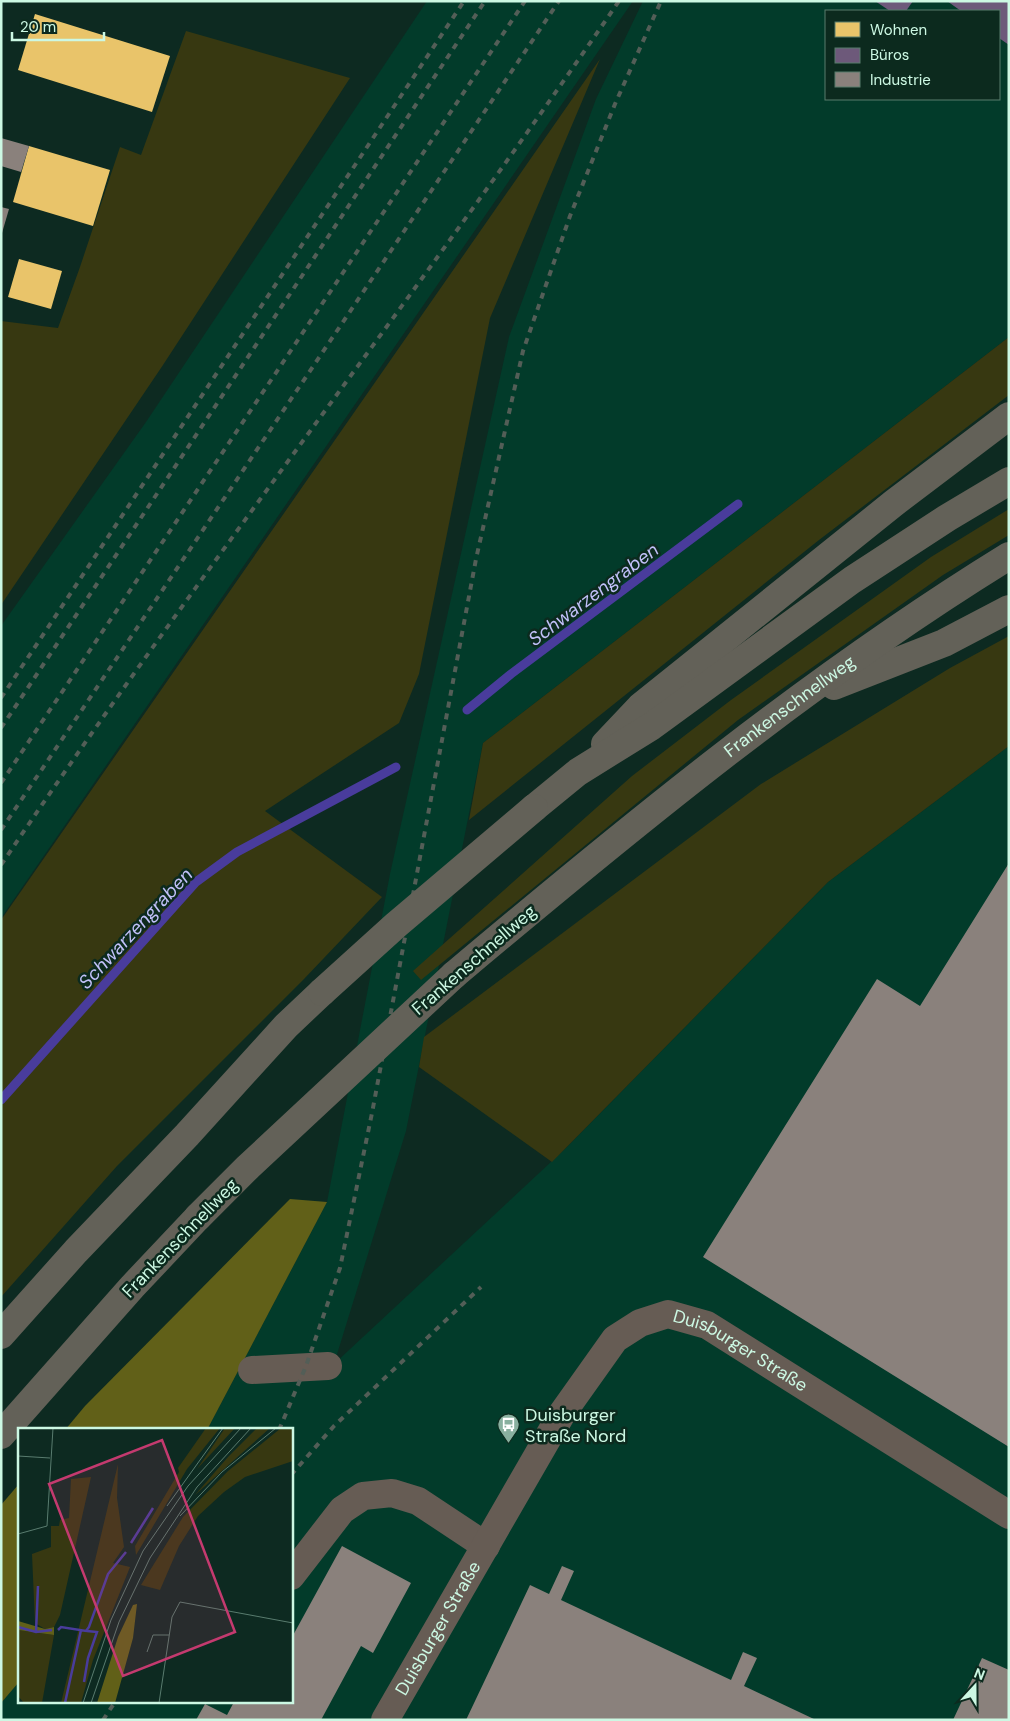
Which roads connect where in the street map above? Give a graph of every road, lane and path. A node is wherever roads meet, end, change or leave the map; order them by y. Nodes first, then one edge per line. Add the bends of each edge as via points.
1 (1009, 416) edge
2 (1009, 481) edge
3 (1009, 556) edge
4 (1009, 608) edge
5 (796, 701) junction
6 (578, 772) junction
7 (1, 1334) edge
8 (328, 1366) dead end
9 (252, 1370) dead end
10 (1, 1435) edge
11 (1009, 1516) edge
12 (486, 1546) junction
13 (292, 1575) edge
14 (385, 1720) edge

1 - 6 highway via 894,503 640,707
2 - 6 highway via 852,580 652,726
3 - 5 highway, Frankenschnellweg
4 - 5 highway via 944,643
5 - 10 highway, Frankenschnellweg, bridge via 668,798 454,974 198,1217
6 - 7 highway, bridge via 396,925 330,985 270,1044
8 - 9 street
11 - 12 street, Duisburger Straße via 707,1325 668,1314 640,1323 615,1339 561,1415
12 - 13 street via 418,1501 392,1493 363,1496 342,1510
12 - 14 street, Duisburger Straße

